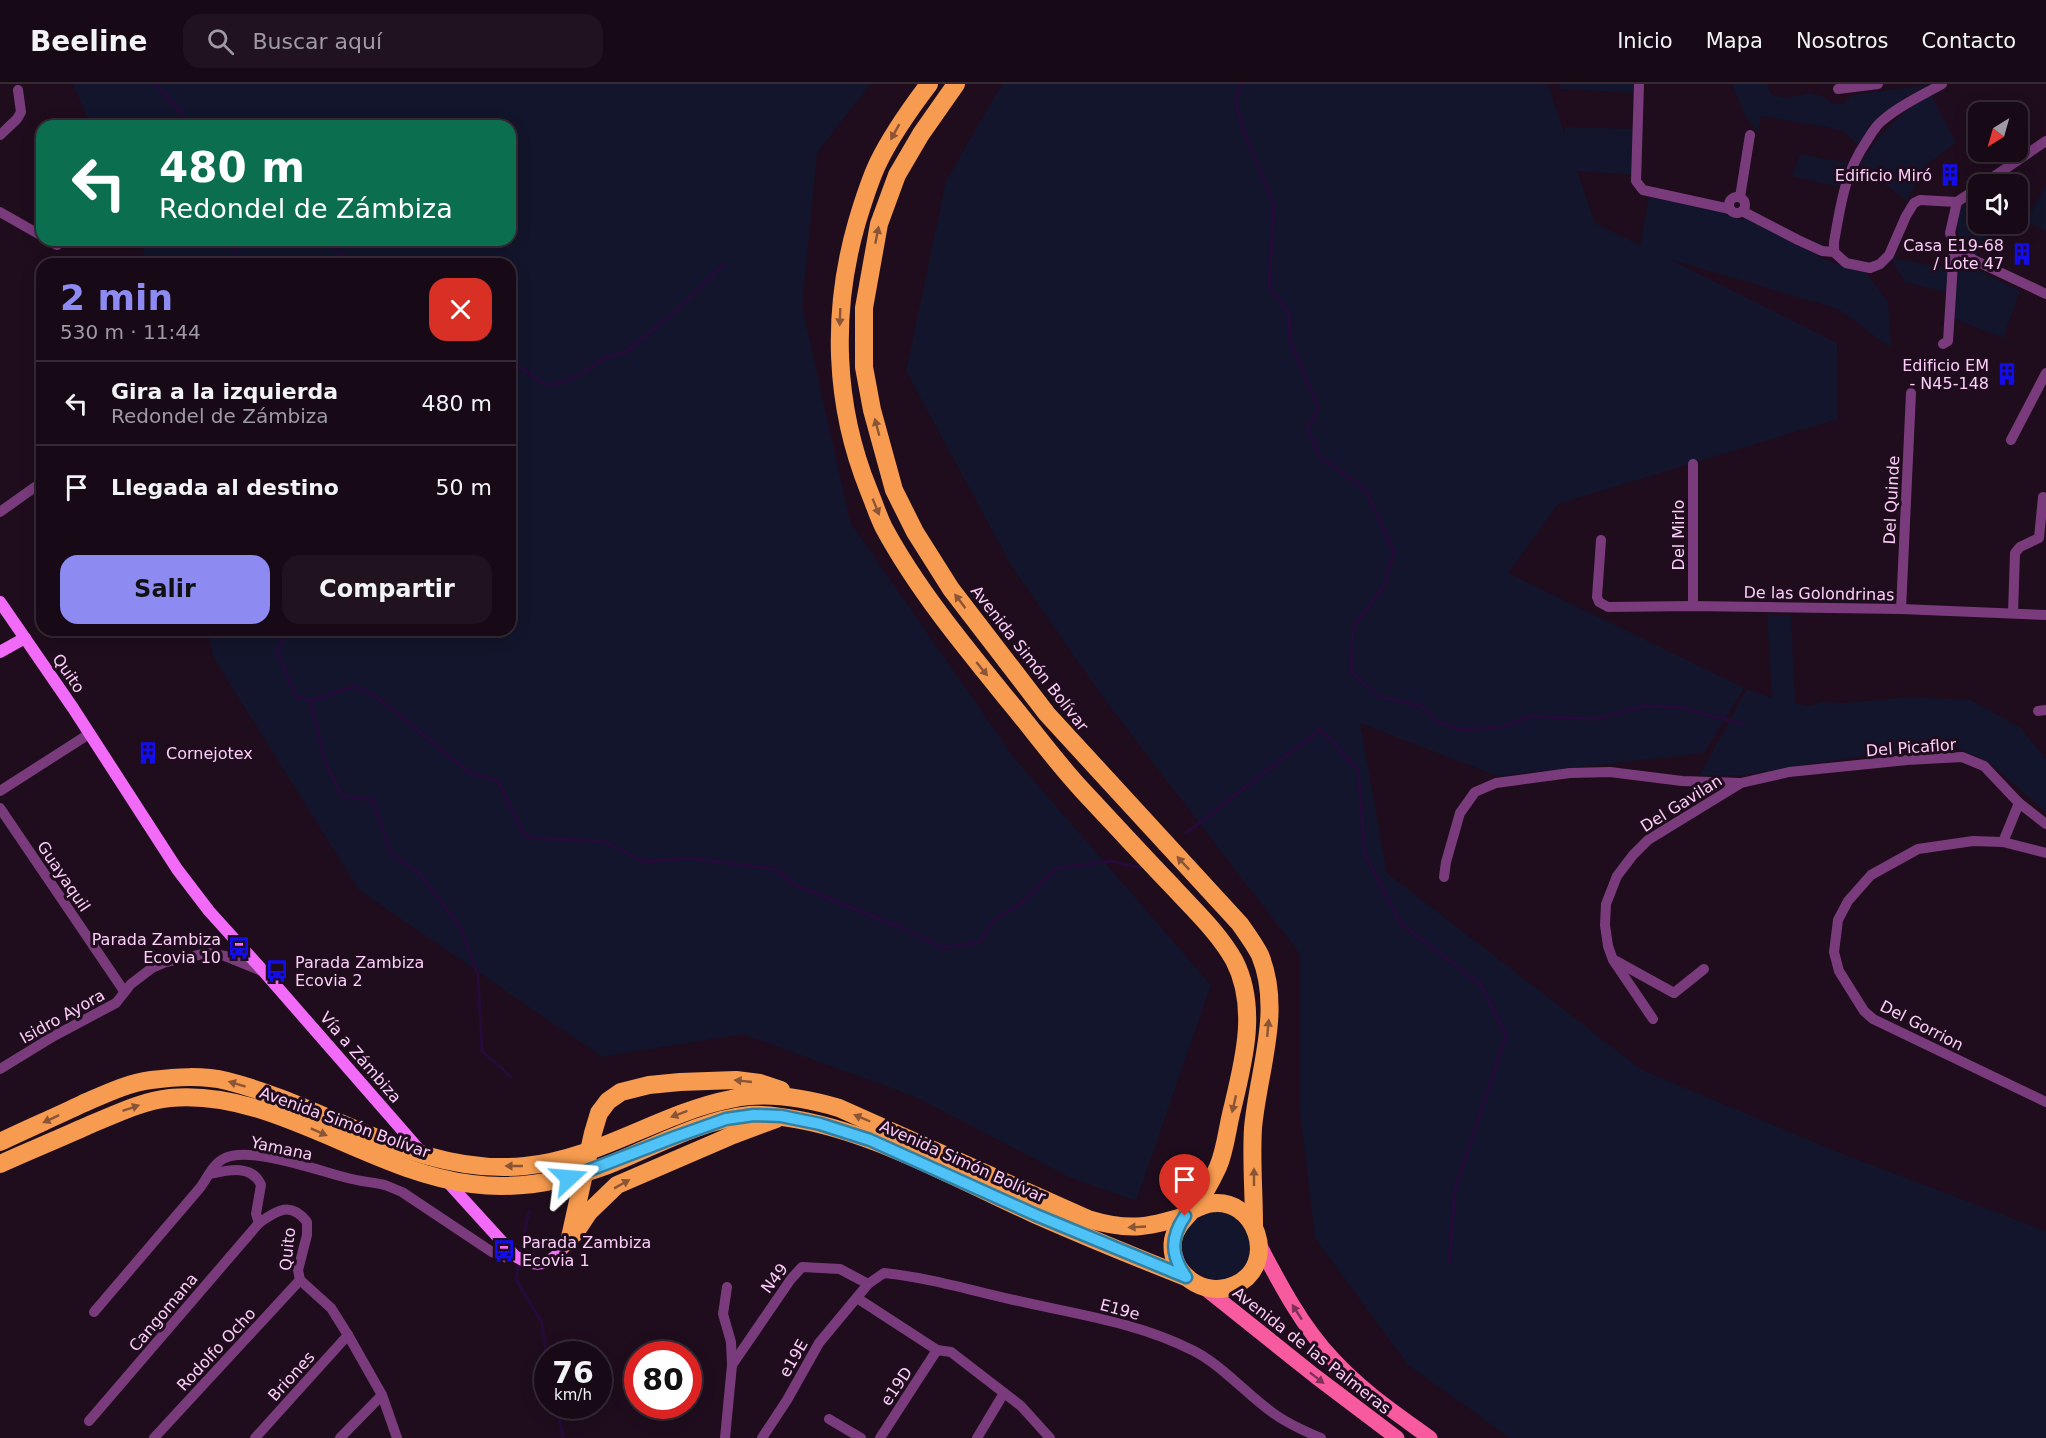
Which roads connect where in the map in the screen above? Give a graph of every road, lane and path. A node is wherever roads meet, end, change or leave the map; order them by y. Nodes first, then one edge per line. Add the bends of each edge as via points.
1 (929, 84) edge
2 (956, 84) edge
3 (1639, 84) edge
4 (1878, 84) edge
5 (1942, 84) edge
6 (1838, 89) dead end
7 (18, 90) dead end
8 (0, 135) edge
9 (1750, 135) dead end
10 (2046, 141) edge
11 (2041, 150) edge
12 (2000, 174) edge
13 (1968, 195) edge
14 (1740, 197) junction
15 (1957, 202) junction
16 (1730, 209) junction
17 (1742, 211) junction
18 (0, 212) edge
19 (36, 233) edge
20 (1954, 247) junction
21 (1834, 252) junction
22 (2046, 294) edge
23 (1943, 344) dead end
24 (2046, 373) edge
25 (1911, 393) dead end
26 (2011, 440) dead end
27 (1693, 464) dead end
28 (36, 486) edge
29 (2043, 497) dead end
30 (0, 512) edge
31 (1601, 540) dead end
32 (0, 602) edge
33 (1693, 606) junction
34 (1901, 609) junction
35 (2013, 613) junction
36 (2046, 615) edge
37 (25, 638) junction
38 (0, 652) edge
39 (89, 734) junction
40 (1789, 772) joint
41 (1741, 783) junction
42 (0, 791) edge
43 (2019, 802) junction
44 (0, 808) edge
45 (2046, 824) edge
46 (2003, 842) junction
47 (2046, 853) edge
48 (1444, 877) dead end
49 (1613, 960) junction
50 (1704, 969) dead end
51 (265, 973) junction
52 (124, 991) junction
53 (1653, 1019) dead end
54 (0, 1069) edge
55 (799, 1099) junction
56 (2046, 1102) edge
57 (781, 1116) junction
58 (0, 1142) edge
59 (0, 1164) edge
60 (210, 1174) junction
61 (1189, 1213) junction
62 (1036, 1215) junction
63 (259, 1223) junction
64 (1254, 1225) junction
65 (569, 1242) junction
66 (1260, 1246) junction
67 (514, 1256) junction
68 (884, 1273) joint
69 (1186, 1277) junction
70 (300, 1280) junction
71 (868, 1284) junction
72 (728, 1287) dead end
73 (1206, 1289) junction
74 (857, 1298) junction
75 (1220, 1301) junction
76 (94, 1312) dead end
77 (348, 1335) junction
78 (937, 1350) junction
79 (732, 1365) junction
80 (1004, 1393) junction
81 (382, 1395) junction
82 (829, 1419) dead end
83 (89, 1421) dead end
84 (154, 1438) edge
85 (255, 1438) edge
86 (340, 1438) edge
87 (397, 1438) edge
88 (725, 1438) edge
89 (762, 1438) edge
90 (861, 1438) edge
91 (880, 1438) edge
92 (977, 1438) edge
93 (1050, 1438) edge
94 (1321, 1438) edge
95 (1397, 1438) edge
96 (1430, 1438) edge

1 -> 61 highway via 901,122 878,164 848,255 839,364 847,424 884,527 933,605 1079,786 1219,936 1242,977 1247,1031 1240,1074 1218,1166
64 -> 2 highway, Avenida Simón Bolívar via 1253,1129 1270,1011 1260,954 1240,924 1047,714 951,589 894,490 872,410 864,367 864,308 879,224 897,175
3 - 16 street via 1639,186
4 - 6 street
5 - 21 street via 1881,121 1854,160 1845,183
7 - 8 street via 21,112
9 - 14 street
10 - 11 street
11 - 12 street
13 - 15 street
14 - 16 street via 1731,200
14 - 17 street via 1744,203
15 - 20 street via 1950,233
15 - 21 street via 1914,203 1889,255 1880,264 1863,268 1846,263
16 - 17 street
17 - 21 street via 1798,240
18 - 19 street
20 - 22 street
20 - 23 street via 1948,341
24 - 26 street
25 - 34 street, Del Quinde
27 - 33 street, Del Mirlo
28 - 30 street
29 - 35 street via 2039,538 2015,553
31 - 33 street, De las Golondrinas via 1599,602 1608,608
32 - 37 street, Quito
33 - 34 street, De las Golondrinas
34 - 35 street, De las Golondrinas
35 - 36 street, De las Golondrinas
37 - 38 street
37 - 39 street, Quito
39 - 42 street
39 - 51 street, Vía a Zámbiza via 177,869
40 - 41 street, Del Gavilan
40 - 43 street, Del Picaflor via 1962,757 1984,766
41 - 48 street via 1610,772 1496,783 1475,792 1460,813
41 - 49 street, Del Gavilan via 1648,840 1627,862 1606,904 1605,925
43 - 45 street, Del Picaflor
43 - 46 street
44 - 52 street, Guayaquil
46 - 47 street, Del Gorrion
46 - 56 street, Del Gorrion via 1918,849 1871,875 1838,920 1834,952 1839,971 1873,1019
49 - 50 street via 1674,993
49 - 53 street, Del Gavilan
51 - 52 street, Isidro Ayora via 235,959 208,953 152,968
51 - 67 street, Vía a Zámbiza
52 - 54 street, Isidro Ayora via 116,1003
55 -> 58 highway, Avenida Simón Bolívar via 732,1098 682,1113 571,1158 524,1167 475,1166 389,1143 281,1098 226,1081 191,1077 148,1080 108,1093
61 -> 55 highway, Avenida Simón Bolívar via 1158,1225 1135,1228 1088,1219 838,1108
55 -> 65 highway via 777,1088 736,1080 649,1085 621,1092 599,1113
59 -> 57 highway, Avenida Simón Bolívar via 133,1106 168,1098 195,1097 252,1108 387,1162 472,1184 521,1185 569,1178 726,1119
57 - 62 highway, Avenida Simón Bolívar via 870,1140
65 -> 57 highway via 589,1212 617,1185
60 - 63 street, Quito via 231,1170 255,1176 261,1185 256,1214
60 - 67 street, Yamana via 225,1158 247,1154 385,1185 492,1252 507,1258
60 - 76 street, Yamana
61 - 64 highway via 1209,1203 1227,1204
61 - 69 highway via 1177,1227 1173,1240 1176,1260
62 - 69 highway, Avenida Simón Bolívar
62 - 75 highway via 1057,1230 1199,1298
63 - 70 street, Quito via 282,1209 294,1210 307,1222 298,1270
63 - 83 street, Cangomana
64 - 66 highway
65 - 67 street via 551,1260 539,1264 526,1263
66 - 73 highway via 1253,1271 1244,1281 1219,1290
96 -> 66 main road, Avenida de las Palmeras via 1332,1359 1289,1299
68 - 71 street, e19E
68 - 94 street, E19e via 936,1280 1111,1321 1179,1343 1208,1359 1271,1412
69 - 73 highway
70 - 77 street, Quito via 331,1308
70 - 84 street, Rodolfo Ocho
71 - 74 street, e19E
71 - 79 street, N49 via 840,1269 802,1267
72 - 79 street via 723,1314 731,1342
73 - 75 main road, Avenida de las Palmeras
74 - 78 street
74 - 89 street, e19E via 819,1343
75 -> 95 main road, Avenida de las Palmeras
77 - 81 street, Quito
77 - 85 street, Briones
78 - 80 street via 951,1352
78 - 91 street, e19D
79 - 88 street
80 - 92 street
80 - 93 street
81 - 86 street
81 - 87 street, Quito
82 - 90 street

